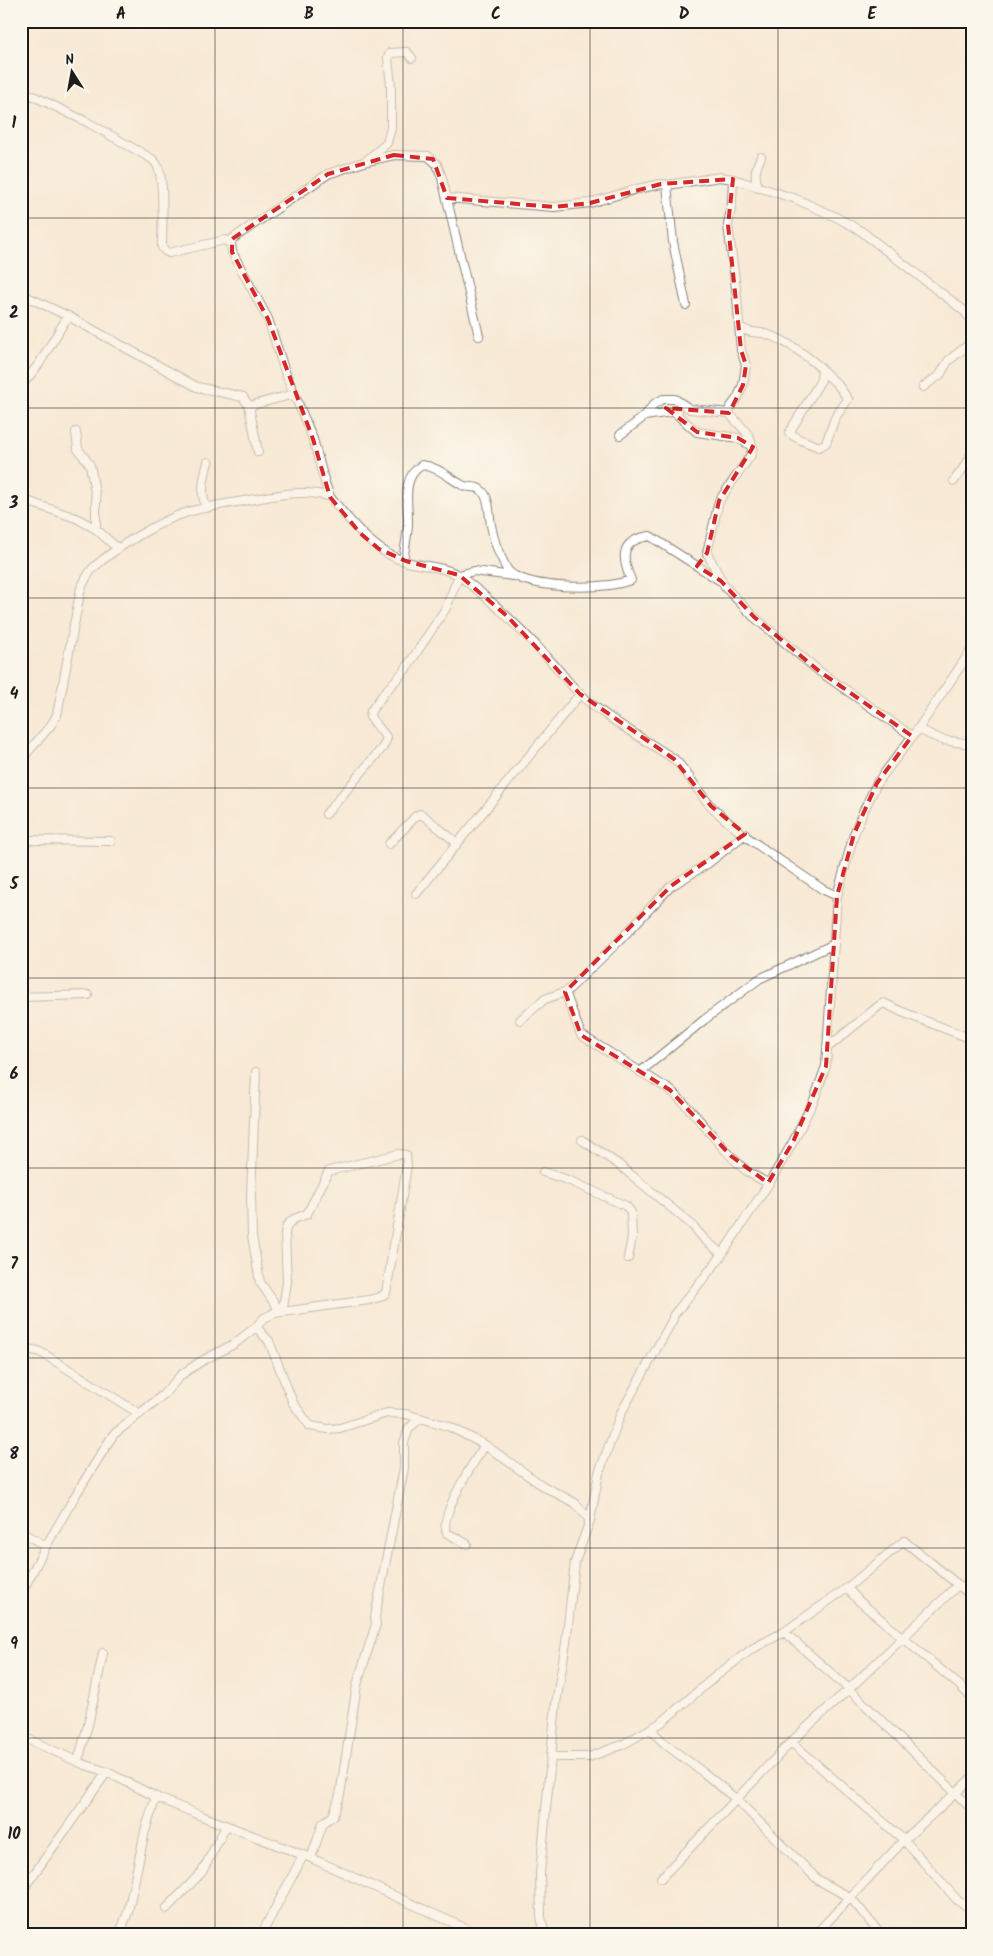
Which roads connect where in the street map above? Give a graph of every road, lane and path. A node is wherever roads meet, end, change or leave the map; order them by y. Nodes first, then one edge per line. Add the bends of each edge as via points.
1 (412, 58) dead end
2 (21, 90) edge
3 (761, 157) dead end
4 (367, 161) junction
5 (733, 180) junction
6 (667, 185) junction
7 (758, 188) junction
8 (447, 198) junction
9 (231, 244) junction
10 (21, 294) edge
11 (686, 305) dead end
12 (68, 316) junction
13 (972, 320) edge
14 (740, 327) junction
15 (479, 336) dead end
16 (972, 342) edge
17 (822, 370) junction
18 (21, 386) edge
19 (923, 387) dead end
20 (294, 394) junction
21 (249, 406) junction
22 (690, 409) junction
23 (674, 412) junction
24 (729, 414) junction
25 (645, 416) junction
26 (76, 432) dead end
27 (620, 435) dead end
28 (753, 447) junction
29 (972, 451) edge
30 (258, 452) dead end
31 (208, 462) dead end
32 (954, 481) dead end
33 (325, 483) junction
34 (316, 494) junction
35 (330, 497) junction
36 (21, 499) edge
37 (206, 508) junction
38 (96, 529) junction
39 (118, 549) junction
40 (707, 553) junction
41 (403, 560) junction
42 (697, 566) junction
43 (459, 575) junction
44 (515, 576) junction
45 (721, 581) junction
46 (972, 649) edge
47 (580, 694) junction
48 (918, 729) junction
49 (912, 736) junction
50 (972, 744) edge
51 (21, 760) edge
52 (326, 814) dead end
53 (745, 834) junction
54 (21, 840) edge
55 (111, 841) dead end
56 (457, 843) junction
57 (389, 844) dead end
58 (416, 894) dead end
59 (837, 896) junction
60 (834, 944) junction
61 (565, 992) junction
62 (88, 995) dead end
63 (21, 997) edge
64 (520, 1020) dead end
65 (972, 1039) edge
66 (827, 1048) junction
67 (256, 1072) dead end
68 (640, 1072) junction
69 (582, 1140) dead end
70 (544, 1172) dead end
71 (768, 1184) junction
72 (722, 1254) junction
73 (628, 1258) dead end
74 (275, 1312) junction
75 (256, 1327) junction
76 (21, 1348) edge
77 (140, 1414) junction
78 (420, 1419) junction
79 (485, 1444) junction
80 (590, 1520) junction
81 (21, 1532) edge
82 (466, 1544) dead end
83 (46, 1546) junction
84 (958, 1585) junction
85 (847, 1588) junction
86 (21, 1594) edge
87 (972, 1596) edge
88 (784, 1632) junction
89 (902, 1637) junction
90 (103, 1653) dead end
91 (849, 1690) junction
92 (972, 1698) edge
93 (650, 1729) junction
94 (21, 1736) edge
95 (791, 1742) junction
96 (551, 1757) junction
97 (78, 1761) junction
98 (107, 1772) junction
99 (972, 1778) edge
100 (954, 1794) junction
101 (156, 1797) junction
102 (736, 1799) junction
103 (972, 1809) edge
104 (226, 1826) junction
105 (904, 1840) junction
106 (307, 1857) junction
107 (661, 1878) dead end
108 (21, 1892) edge
109 (851, 1898) junction
110 (166, 1909) dead end
111 (972, 1909) edge
112 (120, 1933) dead end
113 (261, 1935) edge
114 (480, 1935) edge
115 (545, 1935) edge
116 (815, 1935) edge
117 (881, 1935) edge

1 - 4 street via 407,52 390,53 391,128 387,143
2 - 9 street via 87,122 157,164 164,251 169,253 225,240
3 - 7 street via 755,169
4 - 8 street via 394,155 428,156 437,164
4 - 9 street via 328,174 238,234
5 - 6 street via 720,177
5 - 7 street
5 - 14 street via 728,225
6 - 8 street via 637,189 590,203 554,207
6 - 11 street via 673,242
7 - 13 street via 796,199 861,231
8 - 15 street
9 - 20 street via 232,252 268,319
10 - 12 street
12 - 18 street via 39,364
12 - 21 street via 197,387 244,398
14 - 17 street via 748,333 766,334 783,340
14 - 24 street via 741,350 746,365 744,385
16 - 19 street via 948,361 940,375
17 - 17 street via 821,380 789,433 820,448 826,443 835,418 848,398
20 - 21 street
20 - 33 street via 313,439
21 - 30 street
22 - 23 street
22 - 24 street
22 - 25 street via 676,399 663,399 654,404
23 - 25 street
23 - 28 street via 697,432 738,438
24 - 28 street via 746,430
25 - 27 street
26 - 38 street via 78,449 90,465 96,498
28 - 40 street via 751,455 719,501
29 - 32 street
31 - 37 street via 203,484
33 - 34 street
33 - 35 street
34 - 35 street
34 - 37 street via 268,496
35 - 41 street via 360,533 379,549
36 - 38 street
37 - 39 street via 167,520
38 - 39 street
39 - 51 street via 91,570 81,588 57,715
40 - 42 street
40 - 45 street
41 - 43 street
41 - 44 street via 408,534 407,486 410,476 422,465 438,469 464,486 478,487 484,493 500,555 508,571
42 - 44 street via 650,536 631,541 626,548 625,565 631,580 619,584 567,586
42 - 45 street
43 - 44 street via 474,571
43 - 47 street via 507,616
43 - 52 street via 446,608 405,670 384,692 372,711 370,716 387,738 383,747
45 - 49 street via 754,617 798,654
46 - 48 street
47 - 53 street via 674,759 712,806
47 - 56 street
48 - 49 street
48 - 50 street via 942,740
49 - 59 street via 877,783 863,812
53 - 59 street via 822,889
53 - 61 street via 672,886
54 - 55 street
56 - 57 street via 420,814
56 - 58 street
59 - 60 street
60 - 66 street
60 - 68 street via 759,979
61 - 64 street via 545,999
61 - 68 street via 581,1036
62 - 63 street
65 - 66 street via 882,1004
66 - 71 street via 826,1066 814,1100
67 - 74 street via 252,1236 260,1282
68 - 71 street via 684,1101 731,1156
69 - 72 street via 618,1164
70 - 73 street via 626,1206 631,1212 632,1236
71 - 72 street
72 - 80 street via 672,1316 632,1390 599,1473
74 - 74 street via 369,1300 386,1293 408,1166 406,1155 329,1171 307,1214 287,1225 287,1282 282,1308
74 - 75 street
75 - 77 street via 181,1375
75 - 78 street via 269,1341 293,1403 310,1426 328,1430 340,1428 386,1413
76 - 77 street via 38,1351
77 - 83 street via 113,1435 104,1447
78 - 79 street via 448,1426
78 - 106 street via 409,1428 404,1443 404,1468 376,1624 357,1685 340,1795 333,1816 323,1823
79 - 80 street via 544,1486 575,1503
79 - 82 street via 462,1479 445,1524 447,1533
80 - 96 street via 575,1562
81 - 83 street
83 - 86 street
84 - 85 street via 904,1541
84 - 87 street
84 - 89 street
85 - 88 street
85 - 89 street
88 - 91 street
88 - 93 street via 752,1649
89 - 91 street
89 - 92 street
90 - 97 street
91 - 95 street
91 - 100 street
93 - 96 street via 622,1745 589,1756
93 - 102 street
94 - 97 street
95 - 102 street
95 - 105 street
96 - 115 street via 539,1894
97 - 98 street
98 - 101 street
98 - 108 street
99 - 100 street
100 - 103 street
100 - 105 street
101 - 104 street
101 - 112 street
102 - 107 street
102 - 109 street via 818,1880
104 - 106 street
104 - 110 street via 202,1872
105 - 109 street
105 - 111 street via 958,1901
106 - 113 street
106 - 114 street
109 - 116 street
109 - 117 street

